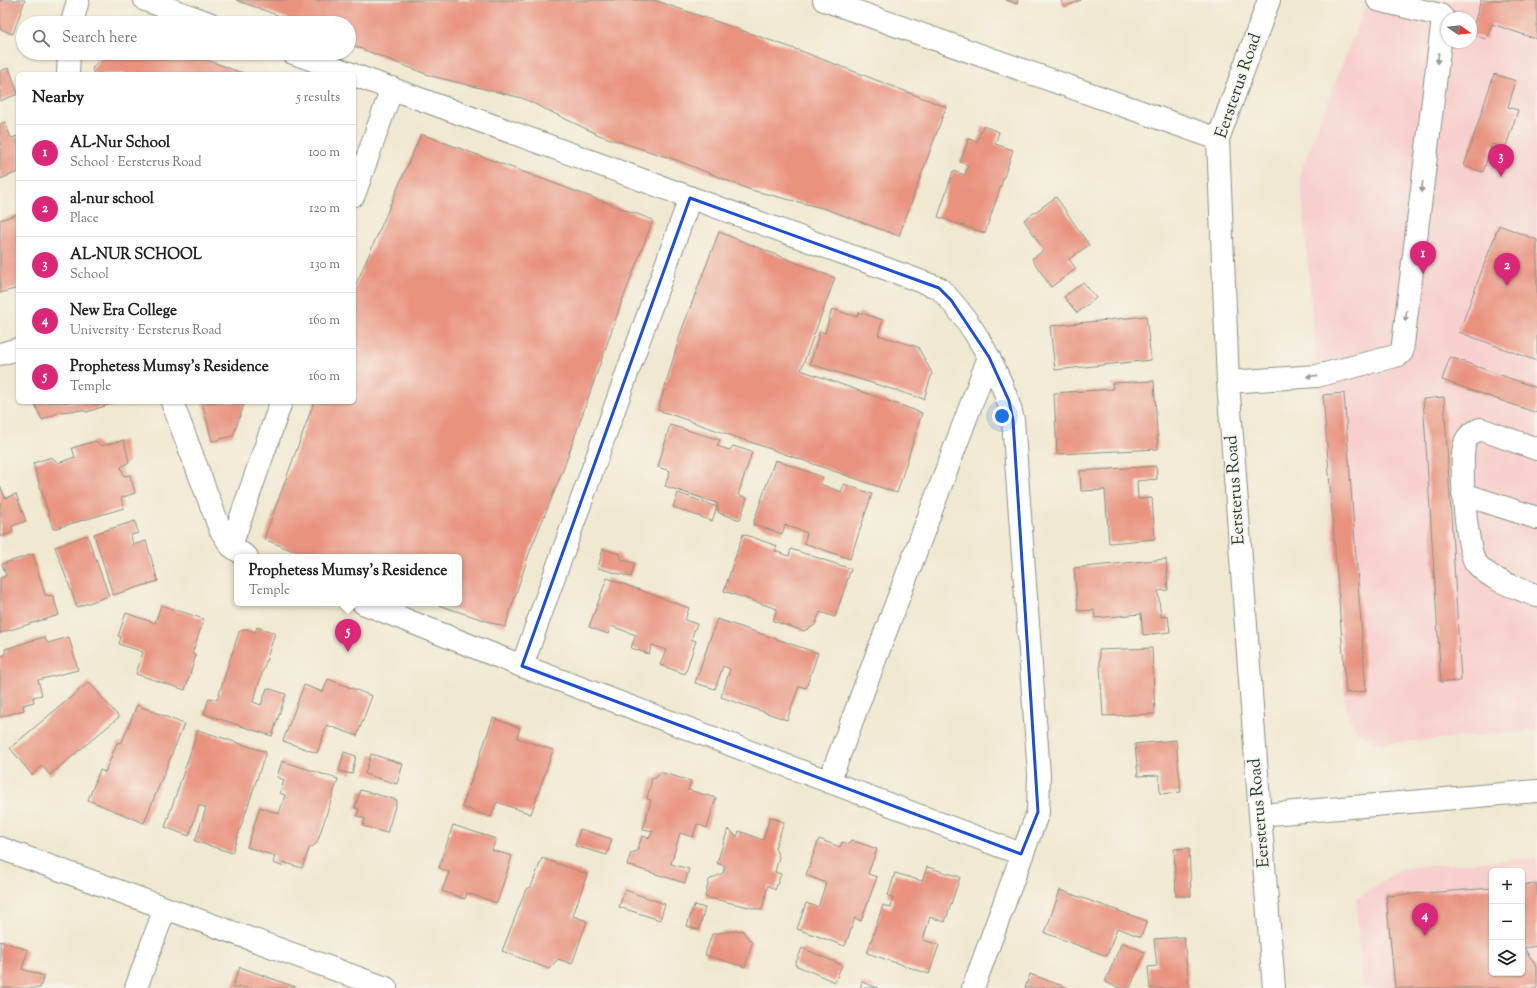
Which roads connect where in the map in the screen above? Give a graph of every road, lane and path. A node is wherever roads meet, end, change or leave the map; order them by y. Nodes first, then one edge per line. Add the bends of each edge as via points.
1 (78, 0) edge
2 (145, 0) edge
3 (824, 0) edge
4 (1269, 0) edge
5 (1378, 0) edge
6 (74, 16) edge
7 (190, 16) edge
8 (69, 60) edge
9 (313, 60) edge
10 (68, 72) edge
11 (347, 72) edge
12 (356, 75) edge
13 (392, 88) junction
14 (1218, 139) junction
15 (356, 189) edge
16 (690, 198) junction
17 (16, 350) edge
18 (0, 354) edge
19 (989, 357) junction
20 (1228, 382) junction
21 (173, 404) edge
22 (280, 404) edge
23 (1537, 449) edge
24 (1464, 494) junction
25 (1537, 518) edge
26 (239, 551) edge
27 (1537, 596) edge
28 (371, 606) edge
29 (522, 666) junction
30 (829, 782) junction
31 (1537, 791) edge
32 (1260, 815) junction
33 (0, 848) edge
34 (1021, 854) junction
35 (165, 908) junction
36 (136, 988) edge
37 (386, 988) edge
38 (973, 988) edge
39 (1274, 988) edge

1 - 6 street
2 - 7 street
3 - 14 street
4 - 14 street, Eersterus Road
5 -> 20 street via 1440,15 1443,18 1402,352 1399,355 1317,376
8 - 10 street
9 - 11 street
12 - 13 street
13 - 15 street
13 - 16 street
14 - 20 street, Eersterus Road
16 - 19 street via 939,288 951,300
16 - 29 street
17 - 18 street
19 - 30 street
19 - 34 street via 1009,401 1013,420 1038,766 1038,812
20 - 32 street, Eersterus Road
21 - 26 street via 220,529
22 - 26 street
23 - 24 street via 1480,429 1471,434 1464,443
24 - 25 street
24 - 27 street via 1469,545 1475,562 1489,576
28 - 29 street
29 - 30 street
30 - 34 street
31 - 32 street
32 - 39 street, Eersterus Road
33 - 35 street
34 - 38 street
35 - 36 street
35 - 37 street

